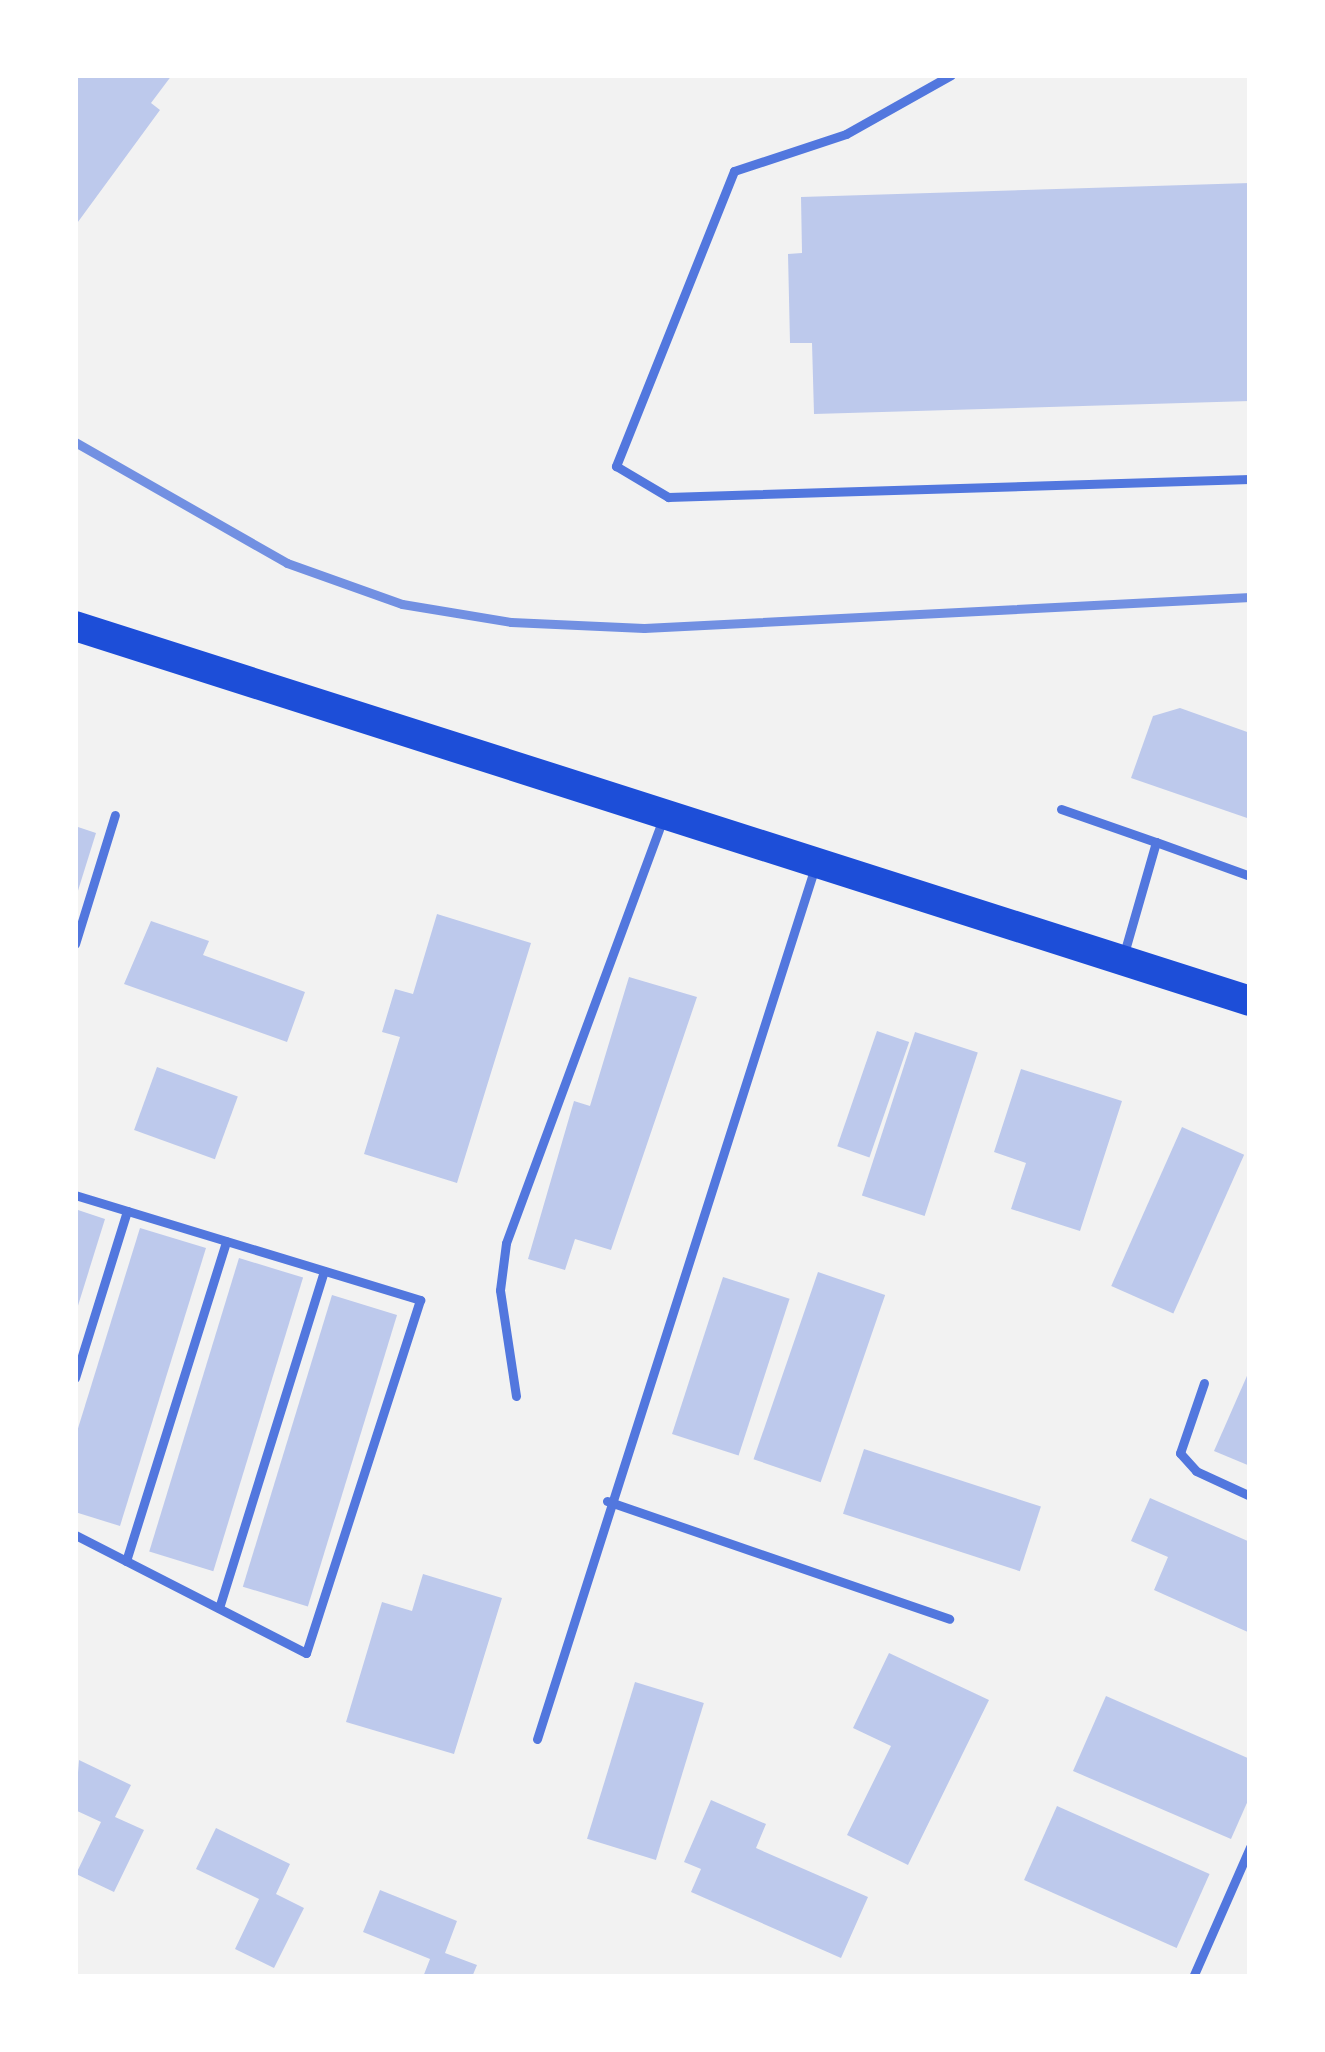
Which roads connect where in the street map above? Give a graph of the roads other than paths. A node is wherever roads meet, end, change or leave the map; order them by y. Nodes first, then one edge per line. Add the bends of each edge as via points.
1 (951, 75) edge
2 (1250, 479) edge
3 (76, 628) edge
4 (1061, 809) dead end
5 (115, 814) dead end
6 (663, 818) junction
7 (1156, 842) junction
8 (815, 866) junction
9 (1250, 876) edge
10 (75, 944) edge
11 (1121, 962) junction
12 (1250, 999) edge
13 (75, 1195) edge
14 (127, 1211) junction
15 (226, 1241) junction
16 (324, 1271) junction
17 (75, 1378) edge
18 (1204, 1382) dead end
19 (516, 1396) dead end
20 (1250, 1496) edge
21 (607, 1501) junction
22 (75, 1534) edge
23 (126, 1561) junction
24 (219, 1609) junction
25 (949, 1619) dead end
26 (537, 1739) dead end
27 (1250, 1846) edge
28 (1192, 1977) edge

1 - 2 lane via 846,134 734,170 616,466 668,496
3 - 6 main road
4 - 7 lane
5 - 10 lane
6 - 8 main road
6 - 19 lane via 506,1243 500,1290
7 - 9 lane
7 - 11 lane
8 - 11 main road
8 - 21 lane
11 - 12 main road
13 - 14 lane
14 - 15 lane
14 - 17 lane
15 - 16 lane
15 - 23 lane
16 - 24 lane
16 - 24 lane via 420,1300 306,1653
18 - 20 lane via 1180,1453 1196,1471
21 - 25 lane
21 - 26 lane
22 - 23 lane
23 - 24 lane
27 - 28 lane

